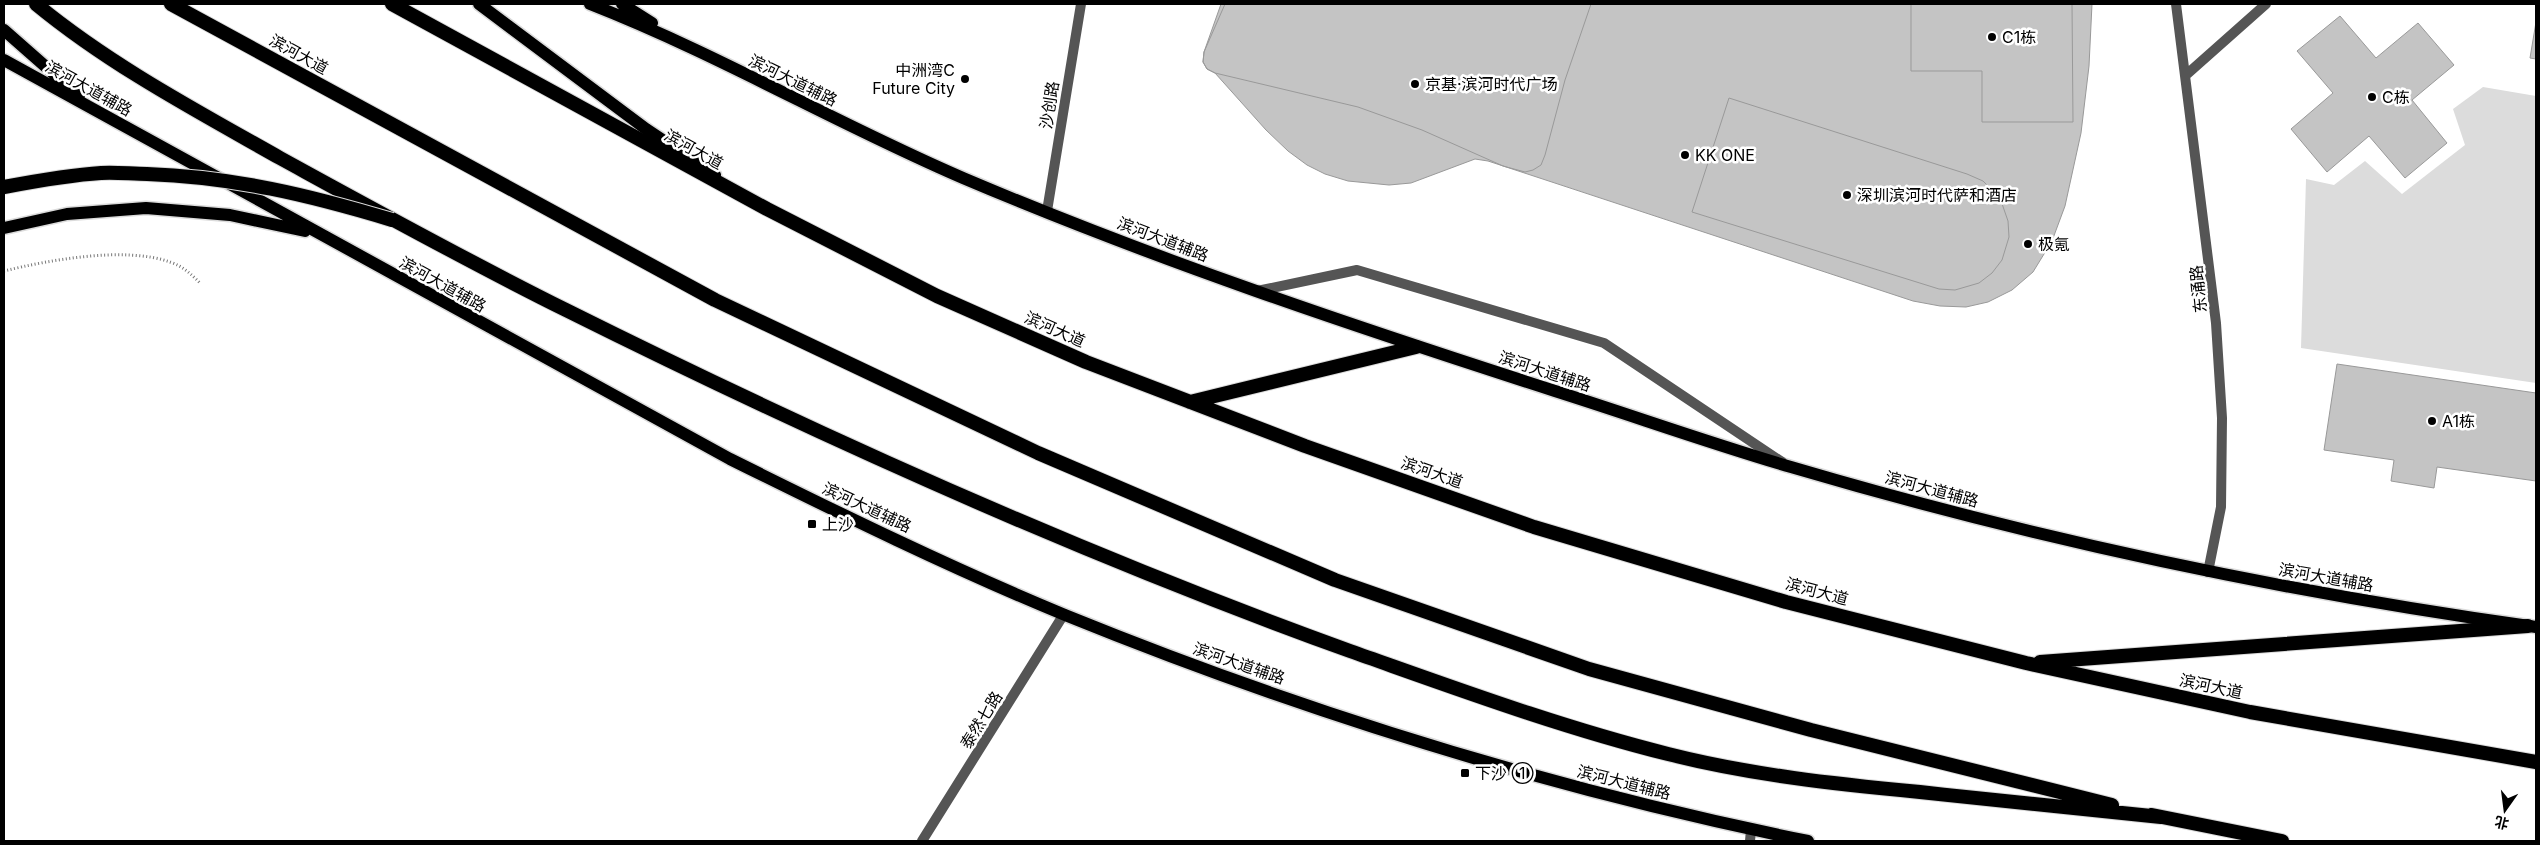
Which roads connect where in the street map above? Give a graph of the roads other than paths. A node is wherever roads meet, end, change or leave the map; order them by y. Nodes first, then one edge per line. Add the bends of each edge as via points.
1 (36, 4) edge
2 (171, 4) edge
3 (392, 4) edge
4 (479, 4) edge
5 (590, 4) edge
6 (622, 4) edge
7 (1081, 4) edge
8 (2176, 4) edge
9 (2266, 4) edge
10 (4, 30) edge
11 (686, 44) junction
12 (4, 60) edge
13 (2186, 75) junction
14 (99, 112) junction
15 (4, 187) edge
16 (767, 209) junction
17 (1047, 211) junction
18 (392, 220) junction
19 (4, 228) edge
20 (319, 234) junction
21 (1256, 291) junction
22 (1416, 347) junction
23 (1190, 402) junction
24 (1789, 466) junction
25 (2208, 572) junction
26 (1064, 614) junction
27 (2532, 626) edge
28 (2026, 663) junction
29 (2536, 762) edge
30 (2161, 817) junction
31 (1750, 836) edge
32 (922, 841) edge
33 (1808, 841) edge
34 (2282, 841) edge

1 - 18 highway, bridge via 128,70
2 - 30 highway, 滨河大道 via 715,300 1038,453 1335,580 1589,668 1811,730
3 - 16 highway, 滨河大道
4 - 16 main road via 646,128
5 - 11 main road, 滨河大道辅路
6 - 11 main road
7 - 17 street, 沙创路
8 - 13 street, 东涌路
9 - 13 street
10 - 14 main road
11 - 17 main road, 滨河大道辅路 via 769,87 963,178
12 - 14 main road, 滨河大道辅路
13 - 25 street, 东涌路 via 2216,323 2222,418 2221,507
14 - 20 main road, 滨河大道辅路
15 - 18 highway, bridge via 48,178 103,173 167,175 250,183 316,197
16 - 23 highway, 滨河大道 via 937,296 1086,362
17 - 21 main road, 滨河大道辅路
18 - 30 highway via 685,369 880,461 1247,614 1532,716 1671,755 1789,779
19 - 20 main road via 67,214 146,208 230,215
20 - 26 main road, 滨河大道辅路 via 730,459 860,523
21 - 22 main road, 滨河大道辅路
21 - 24 street via 1358,270 1604,343
22 - 23 highway
22 - 24 main road, 滨河大道辅路
23 - 28 highway, 滨河大道 via 1534,527 1786,602
24 - 25 main road, 滨河大道辅路 via 1943,509
25 - 27 main road, 滨河大道辅路 via 2415,610
26 - 31 main road, 滨河大道辅路 via 1202,668 1501,767
26 - 32 street, 泰然七路
27 - 28 highway
28 - 29 highway, 滨河大道 via 2250,712
30 - 34 highway, 滨河大道
31 - 33 main road, 滨河大道辅路

